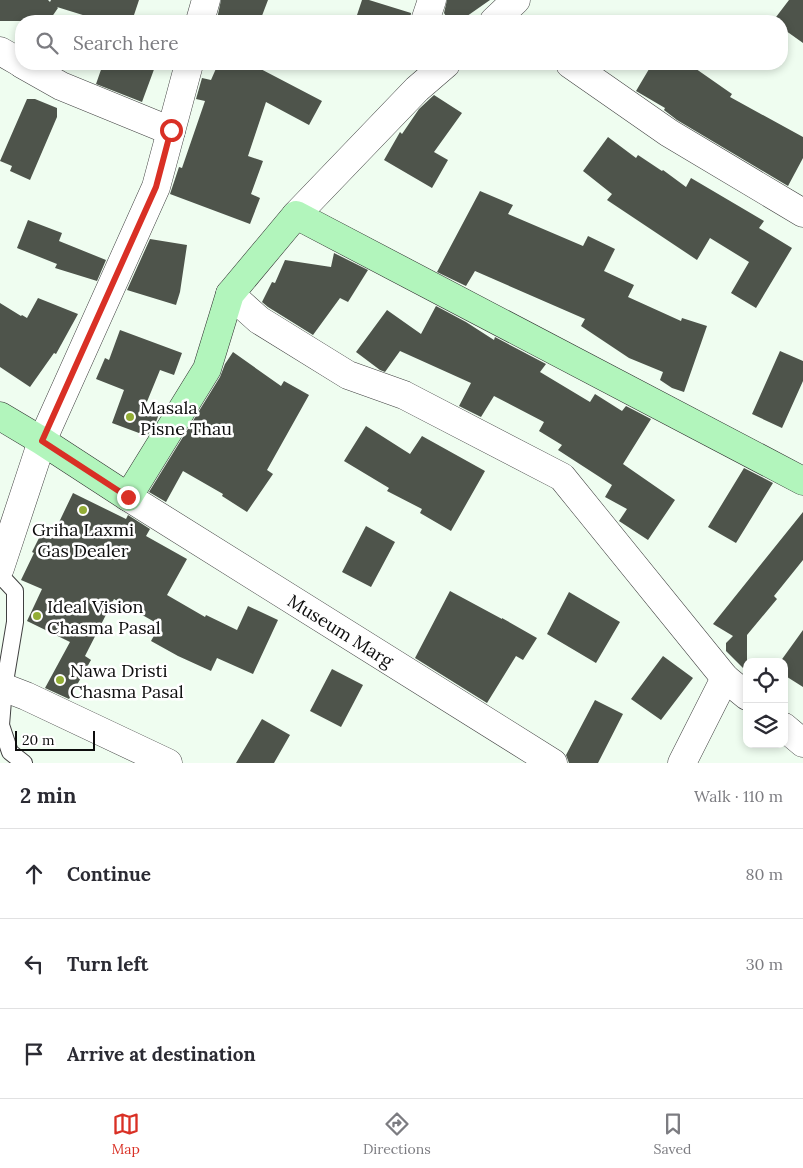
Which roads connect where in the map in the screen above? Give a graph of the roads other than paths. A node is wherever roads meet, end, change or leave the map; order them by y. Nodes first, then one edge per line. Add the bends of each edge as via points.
1 (206, 0) edge
2 (432, 0) edge
3 (202, 15) edge
4 (426, 15) edge
5 (0, 51) edge
6 (15, 60) edge
7 (33, 70) edge
8 (186, 70) edge
9 (432, 70) edge
10 (579, 70) edge
11 (419, 76) edge
12 (171, 130) junction
13 (803, 213) edge
14 (296, 215) junction
15 (230, 294) junction
16 (0, 416) edge
17 (42, 441) junction
18 (803, 481) edge
19 (128, 497) junction
20 (0, 568) edge
21 (0, 575) edge
22 (726, 678) junction
23 (2, 687) edge
24 (743, 693) edge
25 (24, 763) edge
26 (168, 763) edge
27 (553, 763) edge
28 (682, 763) edge

1 - 3 street
2 - 4 street
5 - 6 street
7 - 12 street via 61,86
8 - 12 street
9 - 11 street
10 - 13 street via 669,133
11 - 14 street
12 - 17 street via 156,187
14 - 15 main road
14 - 18 main road
15 - 19 main road via 207,369
15 - 22 street via 259,320 348,375 404,395 562,478
16 - 17 main road
17 - 19 main road
17 - 20 street
19 - 27 street, Museum Marg
21 - 23 lane via 15,591 16,622
22 - 24 street
22 - 28 street
23 - 25 lane via 1,725 10,752
23 - 26 street

